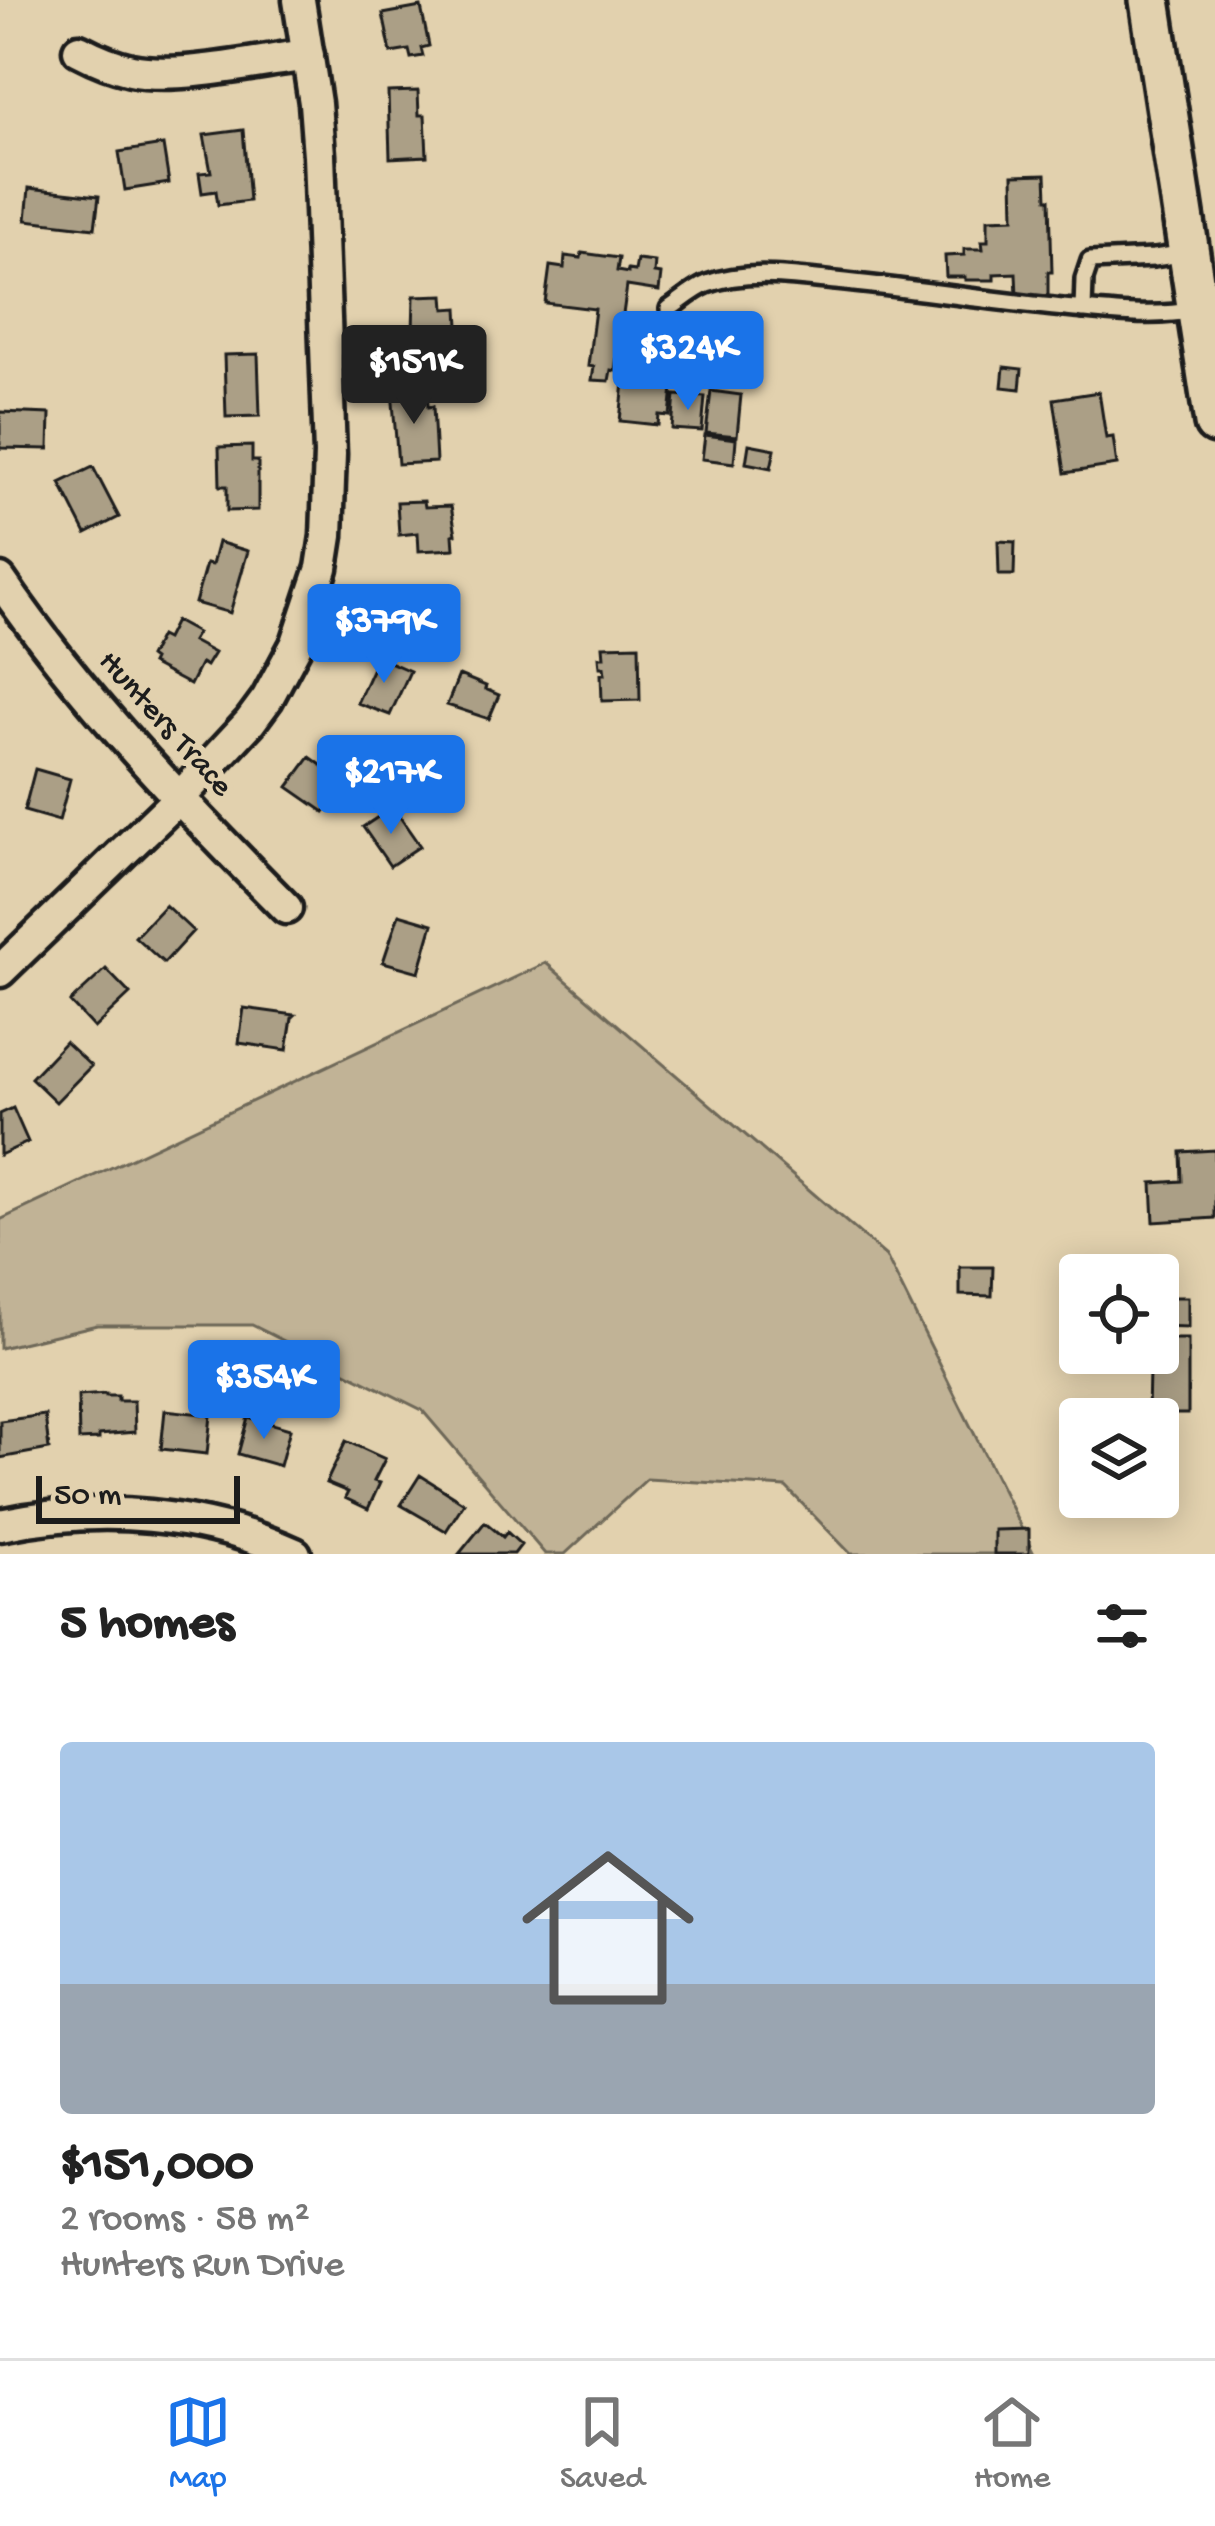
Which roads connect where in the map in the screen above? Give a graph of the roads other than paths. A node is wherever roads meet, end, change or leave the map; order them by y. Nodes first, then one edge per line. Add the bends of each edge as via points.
1 (298, 0) edge
2 (1150, 0) edge
3 (79, 50) dead end
4 (308, 55) junction
5 (1190, 253) junction
6 (669, 309) dead end
7 (1084, 310) junction
8 (1198, 310) junction
9 (1215, 423) edge
10 (0, 580) edge
11 (180, 797) junction
12 (286, 908) dead end
13 (0, 971) edge
14 (0, 1525) edge
15 (296, 1554) edge

1 - 4 street
2 - 5 street
3 - 4 street via 165,74
4 - 11 street via 329,431 322,568 297,644 267,699
5 - 7 lane via 1090,261
5 - 8 street
6 - 7 lane via 704,285 743,275
7 - 8 lane
8 - 9 street
10 - 11 street, Hunters Trace
11 - 12 street, Hunters Trace
11 - 13 street
14 - 15 street via 133,1514 221,1527

